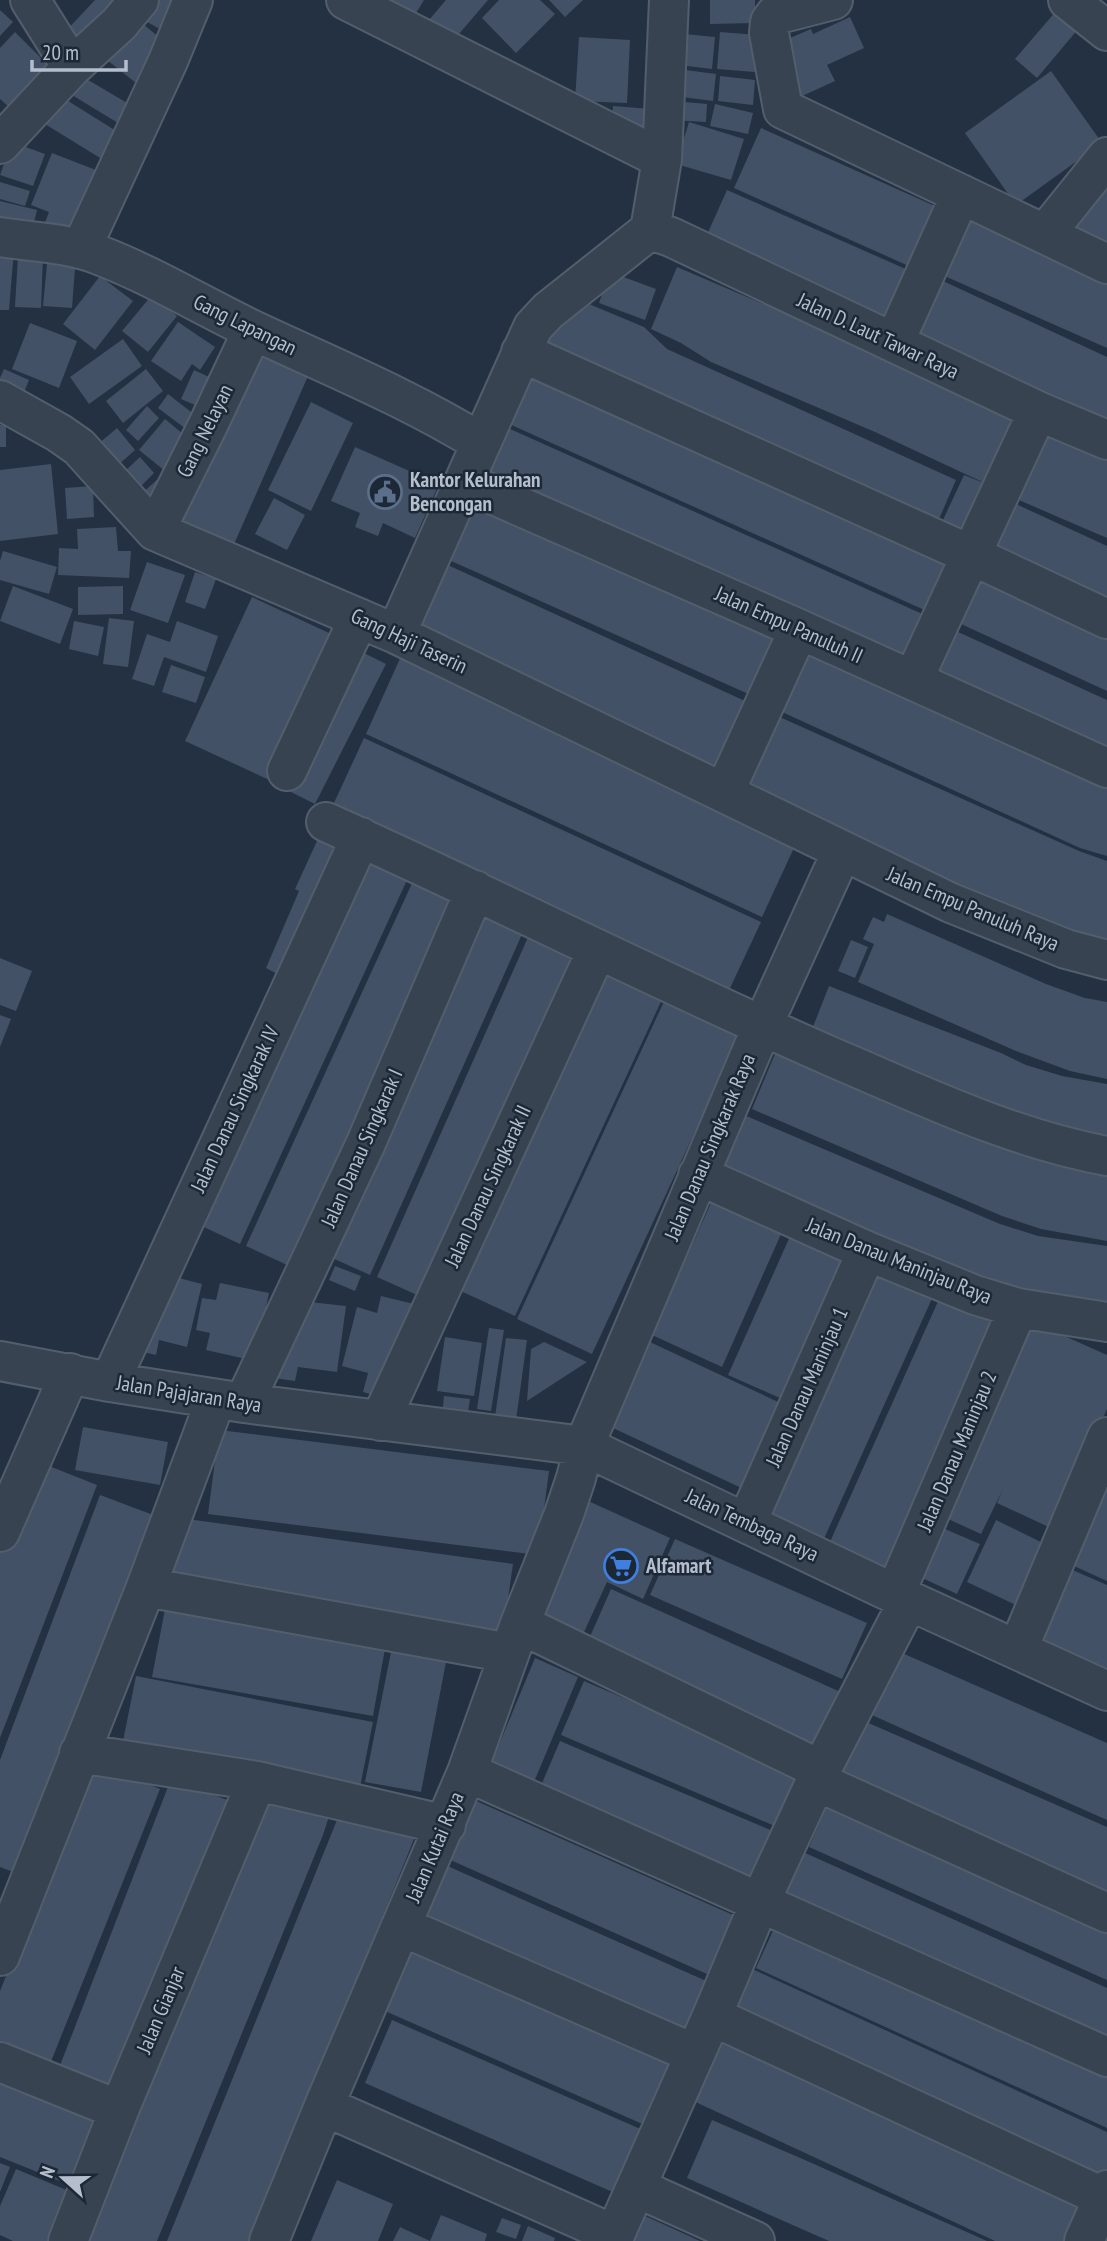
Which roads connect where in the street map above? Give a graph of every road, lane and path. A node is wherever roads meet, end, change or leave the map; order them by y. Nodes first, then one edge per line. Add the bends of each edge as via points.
1 (30, 0) edge
2 (139, 0) edge
3 (193, 0) edge
4 (346, 0) edge
5 (669, 0) edge
6 (833, 0) edge
7 (1068, 0) edge
8 (1107, 31) edge
9 (72, 67) junction
10 (0, 144) edge
11 (1107, 157) edge
12 (662, 159) junction
13 (961, 194) junction
14 (650, 230) junction
15 (1045, 234) junction
16 (0, 237) edge
17 (81, 249) junction
18 (1107, 264) edge
19 (253, 330) junction
20 (894, 343) junction
21 (521, 352) junction
22 (0, 400) edge
23 (1038, 411) junction
24 (1107, 440) edge
25 (481, 443) junction
26 (469, 484) dead end
27 (155, 531) junction
28 (971, 555) junction
29 (359, 618) junction
30 (1107, 620) edge
31 (799, 629) junction
32 (396, 634) junction
33 (914, 680) junction
34 (1107, 768) edge
35 (288, 771) dead end
36 (724, 793) junction
37 (326, 822) dead end
38 (361, 837) junction
39 (842, 851) junction
40 (475, 891) junction
41 (597, 950) junction
42 (1107, 960) edge
43 (762, 1027) junction
44 (1107, 1156) edge
45 (698, 1175) junction
46 (867, 1251) junction
47 (1018, 1308) junction
48 (1107, 1322) edge
49 (0, 1361) edge
50 (70, 1373) junction
51 (110, 1382) junction
52 (230, 1401) junction
53 (380, 1422) junction
54 (1107, 1437) edge
55 (584, 1446) junction
56 (1099, 1477) edge
57 (747, 1522) junction
58 (0, 1532) edge
59 (146, 1587) junction
60 (902, 1597) junction
61 (514, 1638) junction
62 (1018, 1649) junction
63 (1107, 1690) edge
64 (79, 1753) junction
65 (467, 1772) junction
66 (819, 1776) junction
67 (257, 1781) junction
68 (446, 1825) junction
69 (13, 1886) edge
70 (760, 1902) junction
71 (1107, 1913) edge
72 (401, 1926) junction
73 (0, 1956) edge
74 (712, 2016) junction
75 (695, 2054) junction
76 (1107, 2057) edge
77 (0, 2062) edge
78 (324, 2106) junction
79 (119, 2110) junction
80 (637, 2185) junction
81 (1106, 2196) edge
82 (614, 2238) edge
83 (68, 2241) edge
84 (269, 2241) edge
85 (755, 2241) edge
86 (1084, 2241) edge

1 - 9 street
2 - 9 street
3 - 17 street
4 - 12 street
5 - 12 street
6 - 13 street via 775,15 770,22 783,109
7 - 8 street
9 - 10 street
11 - 15 street
12 - 14 street
13 - 15 street
13 - 20 street
14 - 20 street, Jalan D. Laut Tawar Raya
14 - 21 street via 539,318
15 - 18 street
16 - 17 street, Gang Lapangan
17 - 19 street, Gang Lapangan
19 - 25 street, Gang Lapangan via 375,386
19 - 27 street, Gang Nelayan
20 - 23 street, Jalan D. Laut Tawar Raya
21 - 25 street
21 - 28 street
22 - 27 street, Gang Haji Taserin via 79,447
23 - 24 street, Jalan D. Laut Tawar Raya
23 - 28 street
25 - 32 street
26 - 31 street, Jalan Empu Panuluh II
27 - 29 street, Gang Haji Taserin
28 - 30 street
28 - 33 street
29 - 32 street, Gang Haji Taserin
29 - 35 street
31 - 33 street, Jalan Empu Panuluh II
31 - 36 street
32 - 36 street, Gang Haji Taserin
33 - 34 street, Jalan Empu Panuluh II
36 - 39 street, Gang Haji Taserin
37 - 38 street
38 - 40 street
38 - 51 street, Jalan Danau Singkarak IV
39 - 42 street, Jalan Empu Panuluh Raya via 951,903 1066,950
39 - 43 street, Jalan Danau Singkarak Raya
40 - 41 street
40 - 52 street, Jalan Danau Singkarak I via 366,1143
41 - 43 street
41 - 53 street, Jalan Danau Singkarak II
43 - 44 street via 983,1120
43 - 45 street, Jalan Danau Singkarak Raya
45 - 46 street, Jalan Danau Maninjau Raya
45 - 55 street, Jalan Danau Singkarak Raya
46 - 47 street, Jalan Danau Maninjau Raya
46 - 57 street, Jalan Danau Maninjau 1
47 - 48 street, Jalan Danau Maninjau Raya
47 - 60 street, Jalan Danau Maninjau 2
49 - 50 street, Jalan Pajajaran Raya
50 - 51 street, Jalan Pajajaran Raya
50 - 58 street
51 - 52 street, Jalan Pajajaran Raya
52 - 53 street, Jalan Pajajaran Raya
52 - 59 street, Jalan Danau Singkarak I
53 - 55 street, Jalan Tembaga Raya
54 - 56 street
55 - 57 street, Jalan Tembaga Raya
55 - 61 street, Jalan Kutai Raya via 564,1514
56 - 62 street
57 - 60 street, Jalan Tembaga Raya
59 - 61 street
59 - 64 street, Jalan Danau Singkarak I
60 - 62 street, Jalan Tembaga Raya
60 - 66 street, Jalan Danau Maninjau 2
61 - 65 street, Jalan Kutai Raya
61 - 66 street
62 - 63 street, Jalan Tembaga Raya
64 - 67 street
64 - 69 street, Jalan Danau Singkarak I
65 - 68 street, Jalan Kutai Raya
65 - 70 street
66 - 70 street, Jalan Danau Maninjau 2
66 - 71 street
67 - 68 street
67 - 79 street, Jalan Gianjar
68 - 72 street, Jalan Kutai Raya
69 - 73 street, Jalan Danau Singkarak I
70 - 74 street, Jalan Danau Maninjau 2
70 - 76 street
72 - 75 street
72 - 78 street, Jalan Kutai Raya
74 - 75 street, Jalan Danau Maninjau 2
74 - 81 street
75 - 80 street, Jalan Danau Maninjau 2
77 - 79 street
78 - 82 street
78 - 84 street, Jalan Kutai Raya
79 - 83 street, Jalan Gianjar
80 - 82 street, Jalan Danau Maninjau 2
80 - 85 street
81 - 86 street

